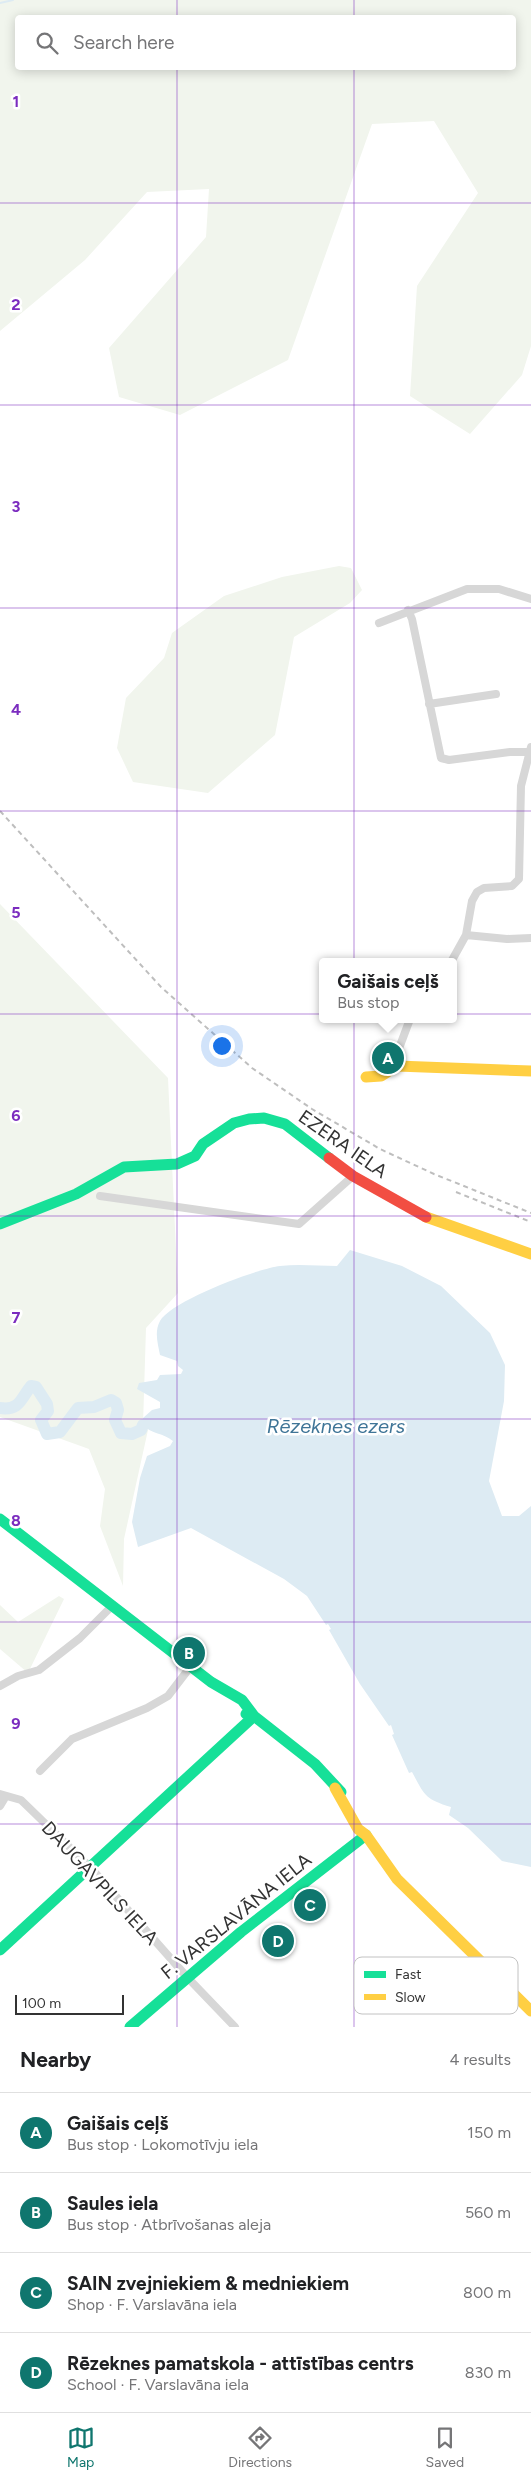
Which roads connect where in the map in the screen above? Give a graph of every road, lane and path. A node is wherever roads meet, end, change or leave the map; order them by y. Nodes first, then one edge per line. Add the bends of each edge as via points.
1 (531, 599) edge
2 (408, 610) junction
3 (379, 623) dead end
4 (496, 694) dead end
5 (429, 704) junction
6 (531, 749) edge
7 (466, 935) junction
8 (531, 938) edge
9 (453, 958) edge
10 (408, 1023) edge
11 (397, 1066) junction
12 (531, 1071) edge
13 (366, 1076) dead end
14 (353, 1176) junction
15 (100, 1196) dead end
16 (0, 1224) edge
17 (531, 1254) edge
18 (0, 1519) edge
19 (112, 1606) junction
20 (191, 1666) junction
21 (0, 1686) edge
22 (254, 1716) junction
23 (40, 1771) dead end
24 (3, 1795) edge
25 (0, 1806) edge
26 (366, 1835) junction
27 (90, 1867) junction
28 (0, 1950) edge
29 (476, 1957) edge
30 (187, 1977) junction
31 (518, 1998) edge
32 (531, 2011) edge
33 (130, 2027) edge
34 (235, 2027) edge

1 - 2 street via 499,588 479,587
2 - 3 street
2 - 5 street
4 - 5 street
5 - 6 street via 442,759
6 - 7 street via 521,786 519,879 512,886 484,888 477,892 472,901
7 - 8 street
7 - 9 street
10 - 11 street via 398,1051
11 - 12 street
11 - 13 street via 381,1076
14 - 15 street via 299,1224
14 - 16 street, EZERA IELA via 285,1124 264,1118 249,1119 217,1133 203,1144 196,1156 177,1164 124,1167 76,1194
14 - 17 street, EZERA IELA via 425,1216
18 - 19 street
19 - 20 street
19 - 21 street via 80,1638 39,1670
20 - 22 street via 247,1715
20 - 23 street via 168,1696 72,1739
22 - 26 street via 315,1764 335,1788 358,1829
22 - 27 street
24 - 25 street
24 - 27 street, DAUGAVPILS IELA via 21,1800
26 - 29 street via 408,1891
26 - 30 street, F. VARSLAVĀNA IELA
27 - 28 street
27 - 30 street, DAUGAVPILS IELA
30 - 33 street, F. VARSLAVĀNA IELA
30 - 34 street, DAUGAVPILS IELA
31 - 32 street

